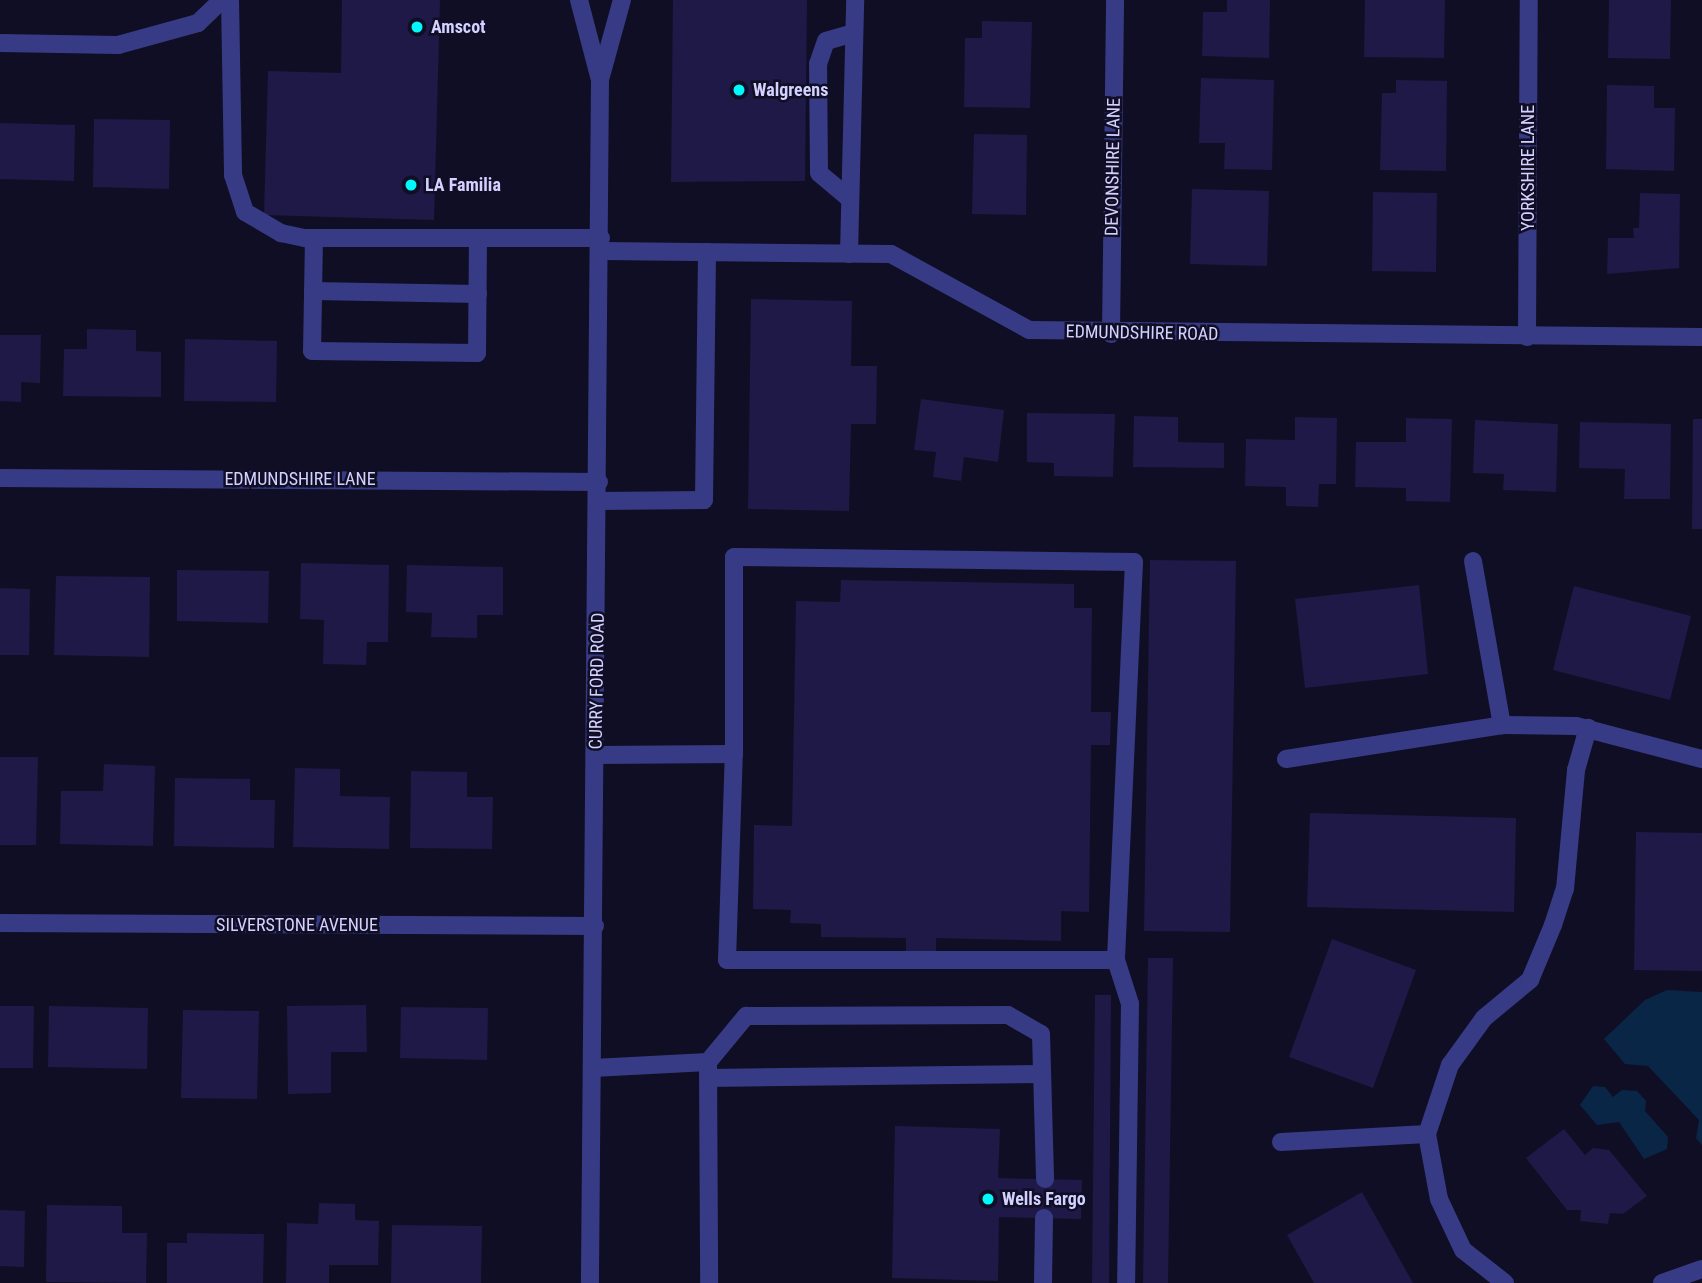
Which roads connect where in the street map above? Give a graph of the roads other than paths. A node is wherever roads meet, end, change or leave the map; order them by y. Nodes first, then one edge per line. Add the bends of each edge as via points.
1 (222, 0) edge
2 (230, 0) edge
3 (579, 0) edge
4 (622, 0) edge
5 (855, 0) edge
6 (1115, 0) edge
7 (1530, 0) edge
8 (854, 33) junction
9 (0, 43) edge
10 (600, 80) junction
11 (850, 199) junction
12 (314, 238) junction
13 (478, 238) junction
14 (601, 244) junction
15 (708, 252) junction
16 (849, 254) junction
17 (313, 291) junction
18 (478, 294) junction
19 (1111, 334) junction
20 (1527, 337) junction
21 (1702, 337) edge
22 (0, 478) edge
23 (599, 482) junction
24 (599, 501) junction
25 (1474, 561) dead end
26 (1502, 725) junction
27 (1588, 728) junction
28 (734, 754) junction
29 (596, 755) junction
30 (1286, 759) dead end
31 (1702, 759) edge
32 (0, 923) edge
33 (595, 926) junction
34 (1116, 960) junction
35 (593, 1068) junction
36 (709, 1070) junction
37 (1042, 1074) junction
38 (1427, 1134) junction
39 (1281, 1142) dead end
40 (1045, 1179) dead end
41 (1044, 1218) dead end
42 (1702, 1269) edge
43 (590, 1283) edge
44 (709, 1283) edge
45 (1043, 1283) edge
46 (1126, 1283) edge
47 (1504, 1283) edge
48 (1662, 1283) edge

1 - 9 street via 198,23 118,45
2 - 12 street, EDMUNDSHIRE ROAD via 233,175 245,212 281,233
3 - 10 street, CURRY FORD ROAD
4 - 10 street, CURRY FORD ROAD
5 - 8 street
6 - 19 street, DEVONSHIRE LANE
7 - 20 street, YORKSHIRE LANE
8 - 11 street
8 - 11 street via 826,41 818,64 819,173
10 - 14 street, CURRY FORD ROAD
11 - 16 street
12 - 13 street, EDMUNDSHIRE ROAD
12 - 17 street
13 - 14 street, EDMUNDSHIRE ROAD
13 - 18 street
14 - 15 street, EDMUNDSHIRE ROAD
14 - 23 street, CURRY FORD ROAD
15 - 16 street, EDMUNDSHIRE ROAD
15 - 24 street via 704,500
16 - 19 street, EDMUNDSHIRE ROAD via 891,254 1029,330
17 - 18 street
17 - 18 street via 312,351 477,353
19 - 20 street, EDMUNDSHIRE ROAD
20 - 21 street, EDMUNDSHIRE ROAD
22 - 23 street, EDMUNDSHIRE LANE
23 - 24 street, CURRY FORD ROAD
24 - 29 street, CURRY FORD ROAD
25 - 26 street
26 - 27 street
26 - 30 street
27 - 31 street
27 - 38 street via 1576,770 1564,890 1553,925 1530,980 1484,1018 1450,1065
28 - 29 street
28 - 34 street via 727,960
28 - 34 street via 734,557 1133,562
29 - 33 street, CURRY FORD ROAD
32 - 33 street, SILVERSTONE AVENUE
33 - 35 street, CURRY FORD ROAD
34 - 46 street via 1130,1004
35 - 36 street
35 - 43 street, CURRY FORD ROAD
36 - 37 street
36 - 37 street via 746,1016 1008,1015 1041,1034
36 - 44 street
37 - 40 street
38 - 39 street
38 - 47 street via 1439,1199 1462,1250
41 - 45 street
42 - 48 street

